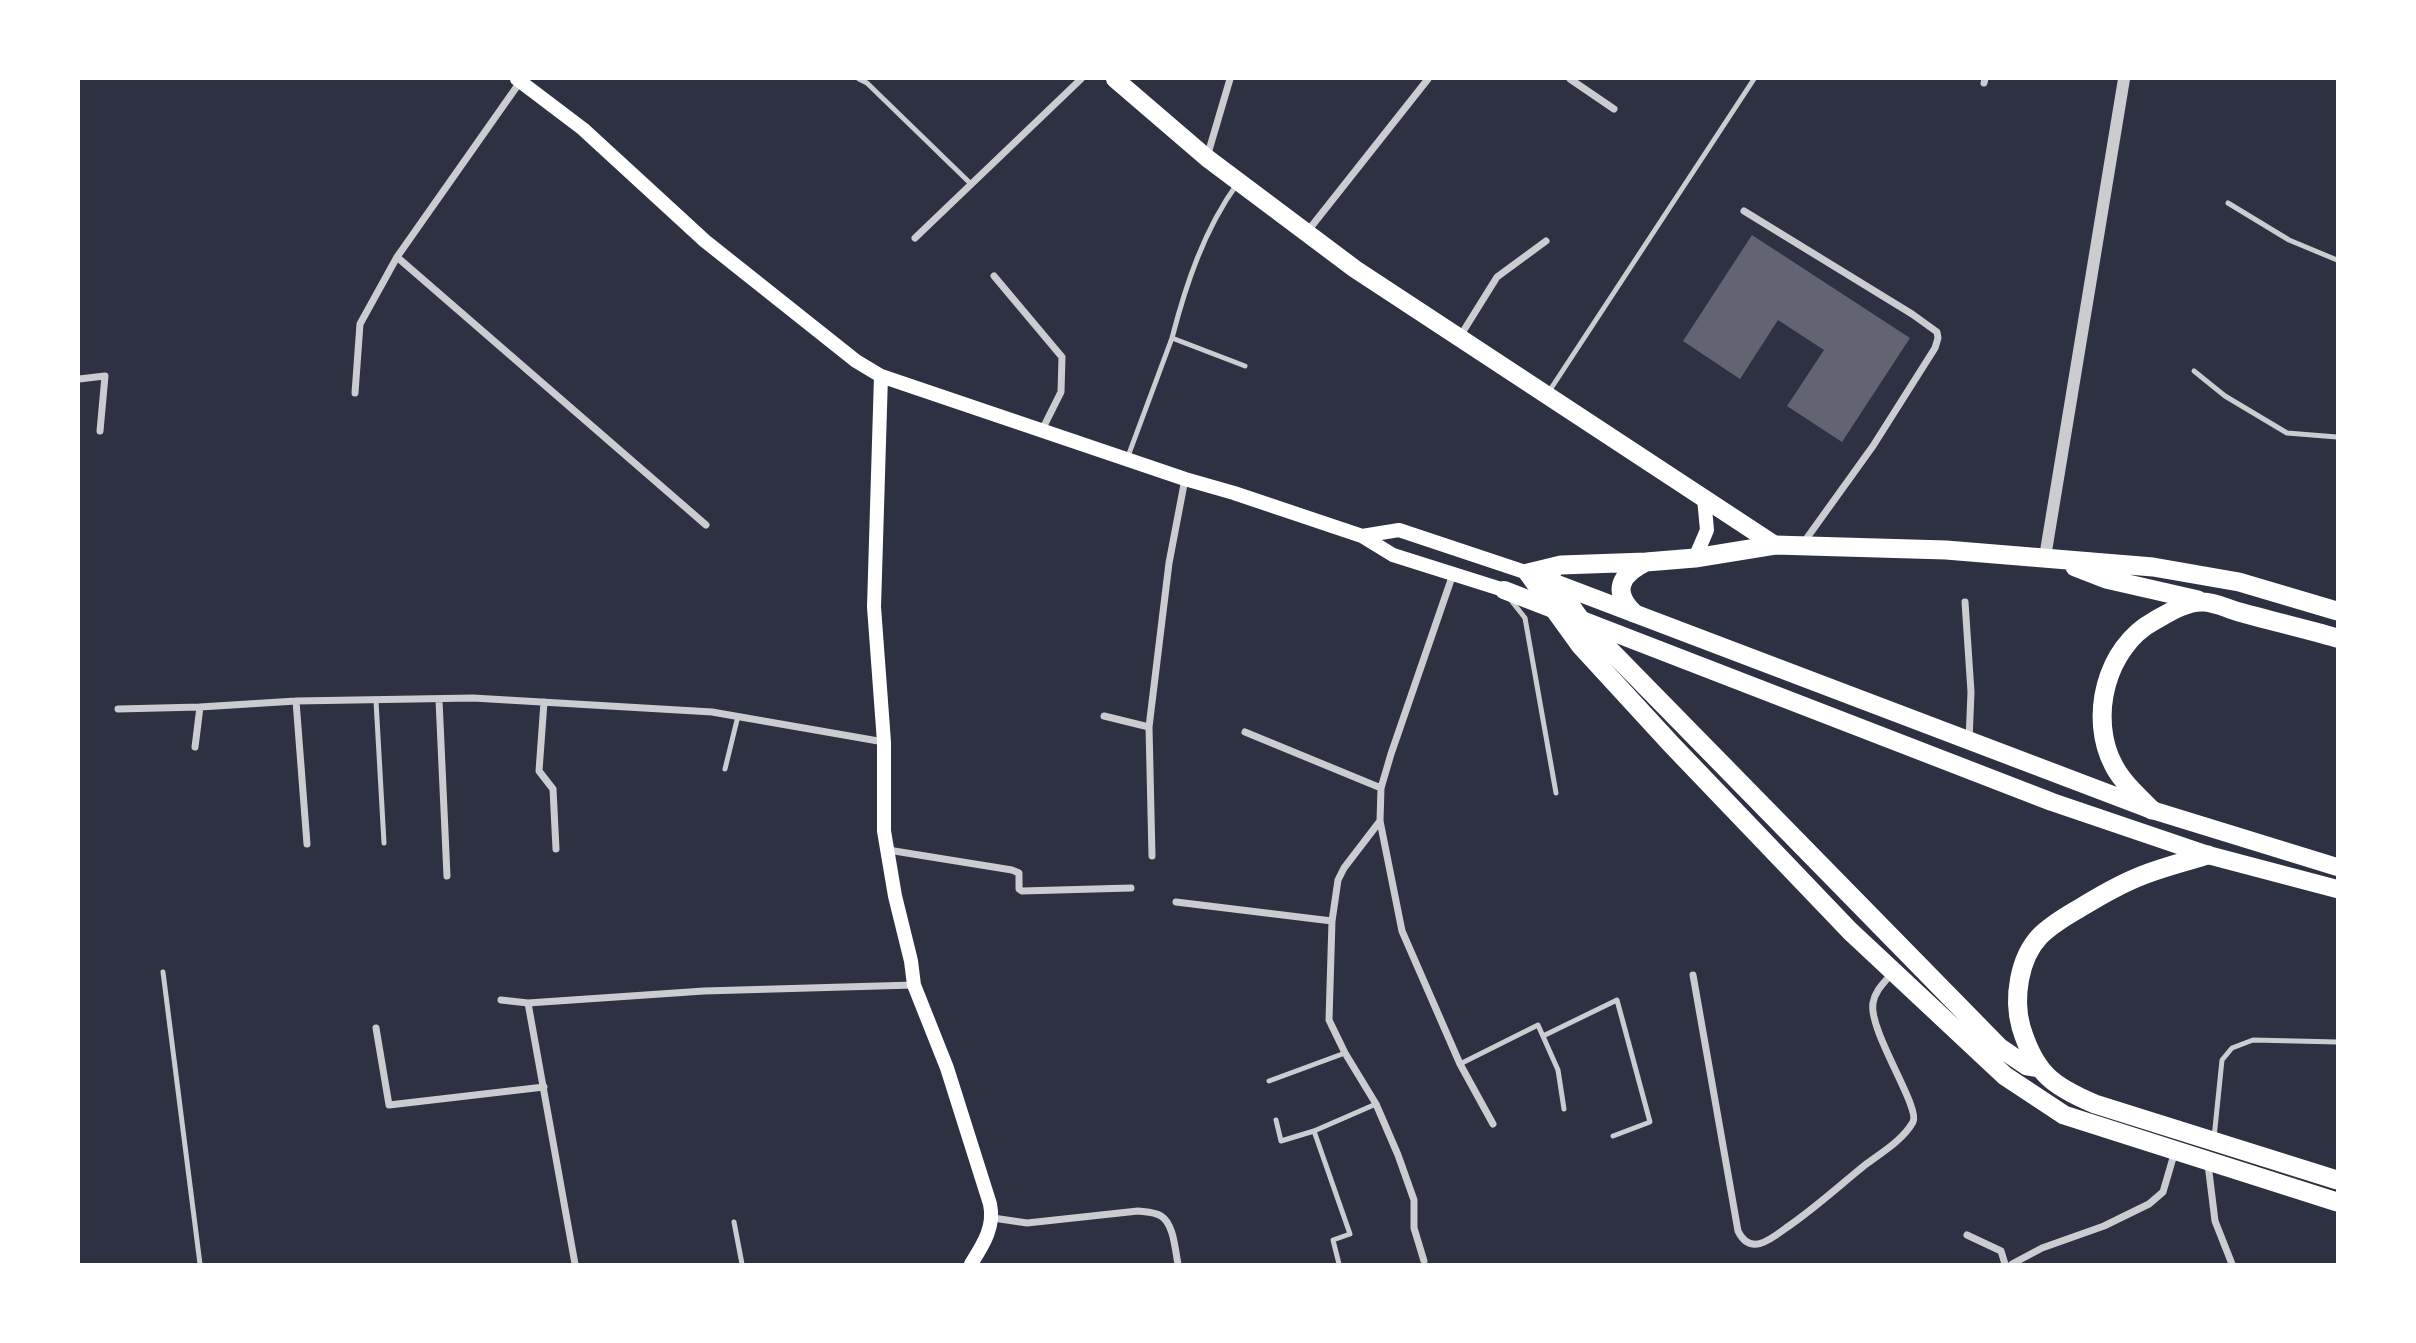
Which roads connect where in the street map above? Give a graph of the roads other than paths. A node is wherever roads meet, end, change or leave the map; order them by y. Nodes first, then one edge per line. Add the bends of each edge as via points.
1 (859, 79) edge
2 (1081, 79) edge
3 (1115, 79) edge
4 (1230, 79) edge
5 (1429, 79) edge
6 (1570, 79) edge
7 (1754, 79) edge
8 (2124, 79) edge
9 (519, 80) edge
10 (1614, 109) dead end
11 (1207, 158) junction
12 (1239, 182) junction
13 (971, 184) junction
14 (2228, 203) dead end
15 (1744, 211) dead end
16 (1307, 232) junction
17 (915, 238) dead end
18 (1546, 241) dead end
19 (397, 257) junction
20 (2337, 260) edge
21 (994, 276) dead end
22 (1172, 338) junction
23 (1458, 338) junction
24 (1245, 366) dead end
25 (2194, 371) dead end
26 (881, 376) junction
27 (79, 379) edge
28 (355, 393) dead end
29 (1546, 396) junction
30 (1042, 430) junction
31 (100, 431) dead end
32 (2337, 437) edge
33 (1127, 459) junction
34 (1185, 479) junction
35 (1704, 498) junction
36 (706, 526) dead end
37 (1362, 536) junction
38 (1775, 545) junction
39 (1801, 546) junction
40 (1695, 558) junction
41 (2050, 558) junction
42 (1646, 562) junction
43 (1528, 573) junction
44 (1453, 574) junction
45 (1554, 582) junction
46 (1504, 590) junction
47 (1965, 602) dead end
48 (2203, 602) junction
49 (1551, 608) junction
50 (2337, 611) edge
51 (1634, 613) junction
52 (1580, 619) junction
53 (2337, 638) edge
54 (439, 700) junction
55 (296, 701) junction
56 (376, 701) junction
57 (544, 702) junction
58 (200, 707) junction
59 (118, 709) dead end
60 (738, 716) junction
61 (1104, 716) dead end
62 (1149, 727) junction
63 (1245, 732) dead end
64 (884, 742) junction
65 (1969, 742) junction
66 (195, 747) dead end
67 (724, 769) dead end
68 (1381, 788) junction
69 (1556, 793) dead end
70 (2152, 810) junction
71 (1380, 821) junction
72 (384, 843) dead end
73 (307, 844) dead end
74 (556, 849) dead end
75 (887, 849) junction
76 (2208, 855) junction
77 (1152, 856) dead end
78 (2337, 867) edge
79 (447, 876) dead end
80 (1131, 888) dead end
81 (2337, 889) edge
82 (1176, 902) dead end
83 (1332, 921) junction
84 (163, 972) dead end
85 (1894, 972) junction
86 (1693, 975) dead end
87 (914, 985) junction
88 (501, 1000) dead end
89 (528, 1003) junction
90 (376, 1028) dead end
91 (1543, 1036) junction
92 (2337, 1042) edge
93 (1345, 1053) junction
94 (1460, 1064) junction
95 (2039, 1068) junction
96 (1269, 1081) dead end
97 (544, 1087) junction
98 (1376, 1104) junction
99 (1564, 1110) dead end
100 (1276, 1120) dead end
101 (1493, 1124) dead end
102 (1314, 1131) junction
103 (2181, 1131) junction
104 (1613, 1136) dead end
105 (2214, 1141) junction
106 (2175, 1150) junction
107 (2208, 1161) junction
108 (2337, 1180) edge
109 (2337, 1202) edge
110 (993, 1218) junction
111 (734, 1222) dead end
112 (1966, 1235) dead end
113 (1424, 1261) dead end
114 (200, 1264) edge
115 (575, 1264) edge
116 (741, 1264) edge
117 (971, 1264) edge
118 (1178, 1264) edge
119 (1339, 1264) edge
120 (2005, 1264) edge
121 (2012, 1264) edge
122 (2232, 1264) edge

1 - 13 lane
2 - 13 street
3 - 11 main road
4 - 11 street
5 - 16 street
6 - 10 street
7 - 29 lane
8 - 41 street
9 - 19 street
9 - 26 main road via 583,129 705,241
11 - 12 main road
12 - 16 main road
12 - 22 lane via 1197,256
13 - 17 street
14 - 20 lane via 2289,240
15 - 39 street via 1937,332 1935,348 1874,446
16 - 23 main road
18 - 23 street via 1497,277
19 - 28 street via 360,324
19 - 36 street
21 - 30 street via 1062,357 1061,392
22 - 24 lane
22 - 33 lane
23 - 29 main road
25 - 32 lane via 2225,396 2287,433
26 - 30 main road
26 - 64 main road via 874,594
27 - 31 street via 105,376
29 - 35 main road
30 - 33 main road
33 - 34 main road
34 - 37 main road
34 - 62 street via 1169,563
35 - 38 main road
35 - 40 main road via 1707,530
37 - 43 main road via 1399,530
37 - 44 main road via 1393,555
38 - 39 highway
38 - 40 highway
39 - 41 highway
40 - 42 highway
41 - 48 highway via 2106,579
41 - 50 highway via 2153,567 2239,582
42 - 43 highway via 1561,565
42 - 51 highway via 1625,577 1621,588 1624,604
43 - 45 main road
43 - 49 highway
44 - 46 main road
44 - 68 street
45 - 51 main road
45 - 52 highway
46 - 49 main road
46 - 69 lane via 1525,618
47 - 65 street
48 - 53 highway
48 - 70 highway via 2175,609 2149,623 2127,643 2108,678 2103,726 2114,765
49 - 52 main road
49 - 85 highway via 1671,744
51 - 65 main road
52 - 76 main road via 2052,803
52 - 95 highway via 1998,1047 2027,1066
54 - 56 street
54 - 57 street
54 - 79 street
55 - 56 street
55 - 58 street
55 - 73 street
56 - 72 lane
57 - 60 street
57 - 74 street via 539,771 553,789
58 - 59 street
58 - 66 street
60 - 64 street
60 - 67 lane
61 - 62 street
62 - 77 street
63 - 68 street
64 - 75 main road
65 - 70 main road
68 - 71 street
70 - 78 main road
71 - 83 street via 1338,880
71 - 94 street via 1402,931
75 - 80 street via 1012,870 1018,873 1022,891
75 - 87 main road
76 - 81 main road
76 - 95 highway via 2137,878 2067,915 2040,936 2020,977 2017,998 2025,1041
82 - 83 street
83 - 93 street via 1329,1020
84 - 114 lane
85 - 86 street via 1876,993 1873,1013 1915,1114 1913,1122 1790,1225 1757,1244 1748,1244 1738,1231
85 - 106 highway via 2005,1076 2037,1098 2064,1115
87 - 89 street via 704,991
87 - 110 main road via 947,1068
88 - 89 street
89 - 97 street
90 - 97 street via 389,1105
91 - 94 lane via 1538,1024
91 - 99 lane via 1558,1070
91 - 104 lane via 1617,1000 1650,1122
92 - 105 lane via 2253,1040 2232,1048 2222,1060
93 - 96 lane
93 - 98 street
94 - 101 street
95 - 103 highway via 2063,1090
97 - 115 street
98 - 102 lane
98 - 113 street via 1414,1199 1414,1228
100 - 102 lane via 1281,1141
102 - 119 lane via 1350,1234 1333,1240
103 - 105 highway
103 - 106 main road
105 - 108 highway
106 - 107 highway
106 - 121 street via 2163,1192 2149,1203
107 - 109 highway
107 - 122 street via 2215,1221
110 - 117 main road
110 - 118 street via 1027,1223 1156,1213 1168,1223
111 - 116 lane
112 - 120 street via 2001,1251

